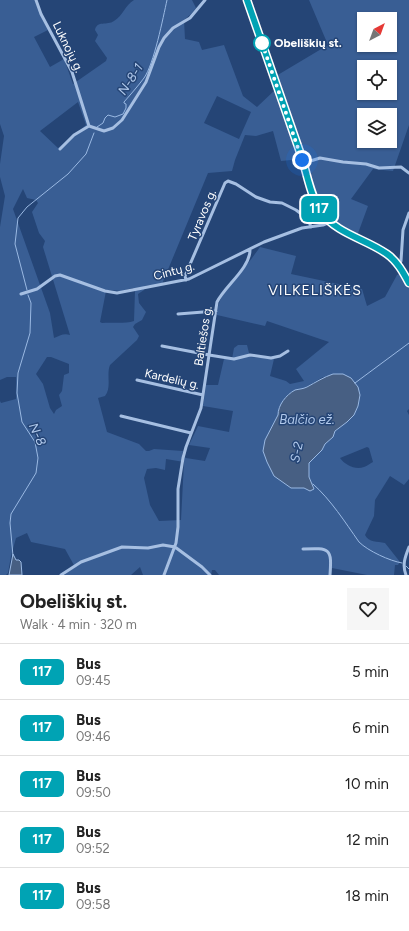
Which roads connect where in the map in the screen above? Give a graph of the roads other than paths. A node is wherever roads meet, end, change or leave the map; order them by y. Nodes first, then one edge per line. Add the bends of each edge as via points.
1 (36, 0) edge
2 (205, 0) edge
3 (247, 0) edge
4 (89, 126) junction
5 (60, 149) dead end
6 (304, 163) junction
7 (409, 173) edge
8 (409, 212) edge
9 (330, 222) junction
10 (311, 227) junction
11 (250, 250) junction
12 (399, 265) junction
13 (186, 280) junction
14 (409, 282) edge
15 (21, 294) dead end
16 (216, 310) junction
17 (178, 314) dead end
18 (162, 346) dead end
19 (288, 351) dead end
20 (209, 355) junction
21 (137, 380) dead end
22 (203, 395) junction
23 (121, 416) dead end
24 (191, 433) junction
25 (175, 547) junction
26 (409, 547) edge
27 (303, 549) dead end
28 (61, 575) edge
29 (164, 575) edge
30 (210, 575) edge
31 (330, 575) edge
32 (406, 575) edge

1 - 4 street, Luknojų g. via 72,72
2 - 4 street via 190,18 173,28 164,38 146,82 122,120 113,128 104,131
3 - 6 street
4 - 5 street
6 - 7 street via 320,158 379,168 401,168
6 - 9 street via 315,199
8 - 12 street via 403,230
9 - 10 street, Cintų g.
9 - 12 street via 381,250
10 - 11 street, Cintų g. via 297,229
10 - 13 street, Tyravos g. via 308,219 296,210 282,203 270,202 228,181 185,276
11 - 13 street, Cintų g.
11 - 16 street, Baltiešos g. via 244,266 221,295
12 - 14 street
13 - 15 street, Cintų g. via 117,293 105,292 60,275 37,289
16 - 17 street
16 - 20 street, Baltiešos g.
18 - 20 street
19 - 20 street via 271,358 250,355 234,359
20 - 22 street, Baltiešos g.
21 - 22 street, Kardelių g.
22 - 24 street, Baltiešos g. via 201,408
23 - 24 street
24 - 25 street, Baltiešos g. via 183,458 178,489
25 - 28 street via 122,547 86,560
25 - 29 street, Baltiešos g.
25 - 30 street
26 - 32 street via 403,567
27 - 31 street via 320,549 329,553

